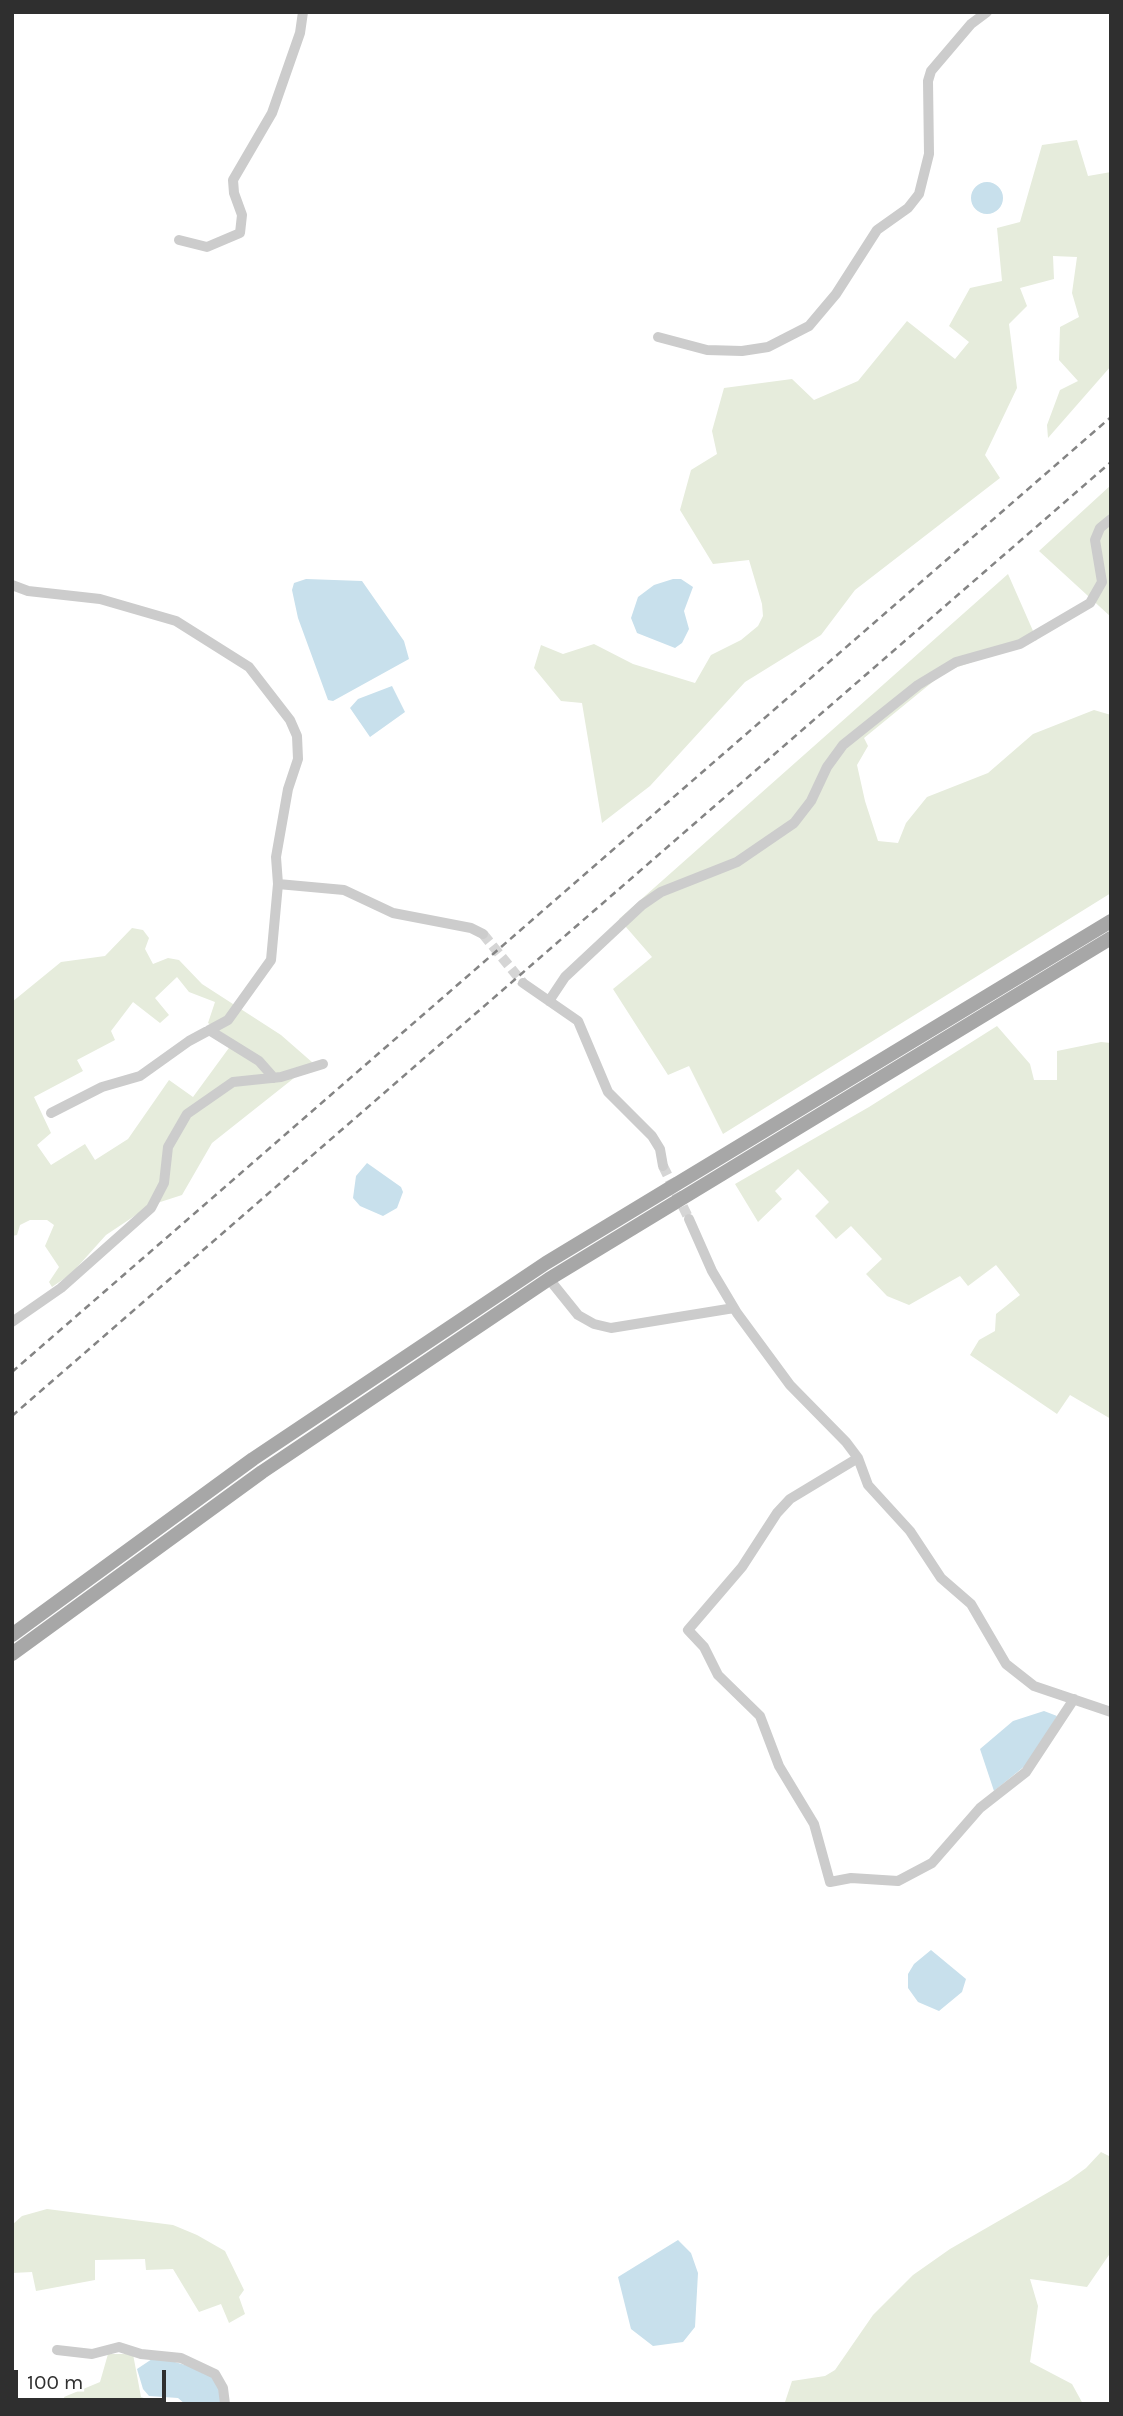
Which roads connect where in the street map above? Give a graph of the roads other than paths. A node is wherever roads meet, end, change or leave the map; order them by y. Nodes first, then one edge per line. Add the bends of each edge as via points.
1 (303, 12) edge
2 (987, 12) edge
3 (179, 240) dead end
4 (658, 337) dead end
5 (1111, 519) edge
6 (12, 585) edge
7 (278, 884) junction
8 (1111, 920) edge
9 (483, 934) tunnel mouth
10 (1111, 938) edge
11 (523, 983) tunnel mouth
12 (549, 1001) junction
13 (209, 1030) junction
14 (323, 1063) dead end
15 (274, 1078) junction
16 (51, 1113) dead end
17 (663, 1166) tunnel mouth
18 (689, 1219) tunnel mouth
19 (549, 1279) junction
20 (734, 1308) junction
21 (12, 1322) edge
22 (858, 1458) junction
23 (12, 1635) edge
24 (12, 1654) edge
25 (1074, 1699) junction
26 (1111, 1713) edge
27 (57, 2350) dead end
28 (226, 2404) edge

1 - 3 street via 272,113 233,180 242,215 240,233 207,247
2 - 4 street via 971,24 928,81 929,154 919,194 877,230 836,294 809,326 768,347 733,352
5 - 12 street via 1095,540 1102,582 1090,603 1020,645 956,662 918,685 843,745 794,823 737,862 656,895 565,977
6 - 7 street via 100,599 176,621 248,667 290,720 297,736 298,759 275,857
7 - 9 street via 344,890 393,913
7 - 13 street via 271,960 228,1020
8 - 23 main road via 546,1263 264,1451
10 - 19 main road
11 - 12 street
12 - 17 street via 578,1021 608,1092 652,1136
13 - 15 street via 258,1061
13 - 16 street via 141,1076 102,1087
14 - 15 street
15 - 21 street via 233,1082 187,1114 168,1147 162,1189 150,1208 61,1288
18 - 20 street
19 - 20 street via 578,1315 602,1326 627,1327
19 - 24 main road via 250,1479
20 - 22 street via 789,1385
22 - 25 street via 868,1485 910,1531 941,1578 971,1604 1006,1664 1024,1681
22 - 25 street via 800,1493 777,1513 742,1567 688,1630 704,1647 719,1675 760,1716 779,1766 814,1824 830,1882 852,1878 898,1881 932,1863 980,1808 1026,1772
25 - 26 street
27 - 28 street via 92,2354 119,2347 181,2358 215,2374

